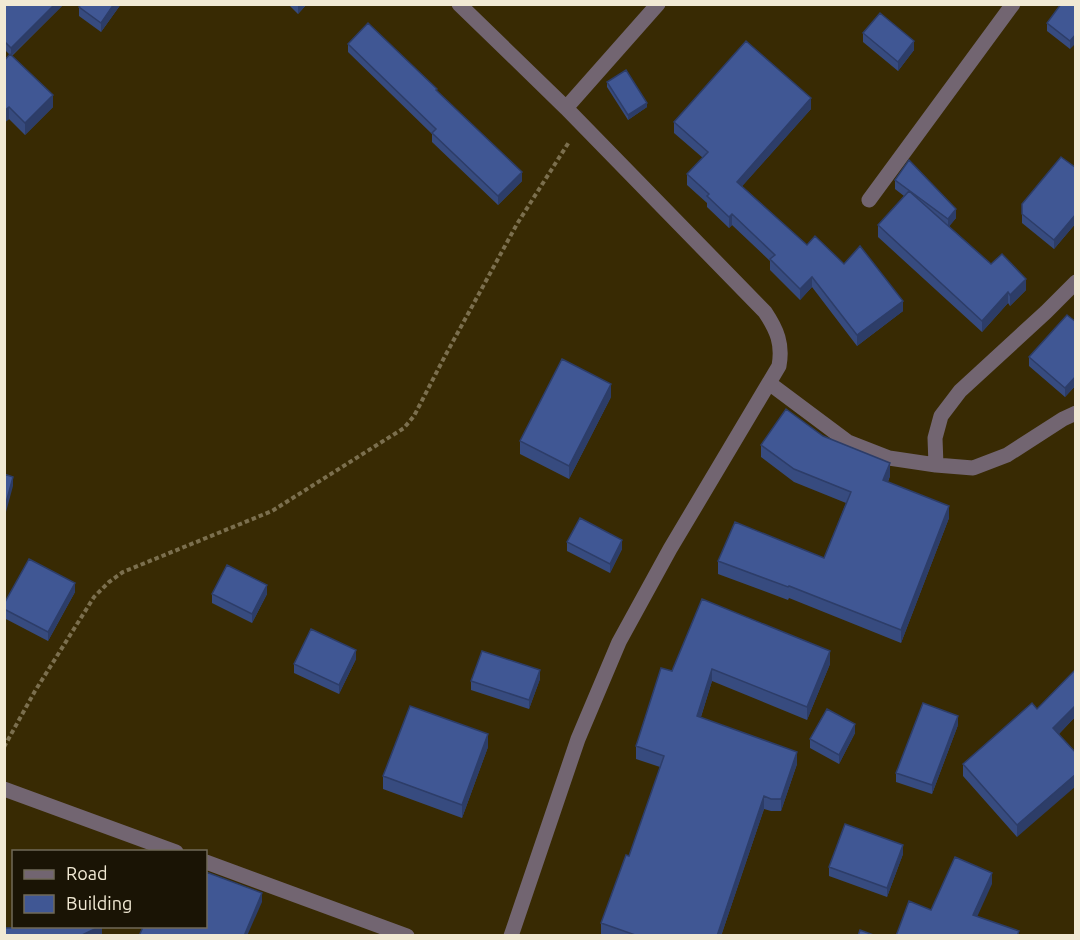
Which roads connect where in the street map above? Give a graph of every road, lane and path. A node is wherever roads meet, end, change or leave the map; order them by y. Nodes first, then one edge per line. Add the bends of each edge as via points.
1 (459, 4) edge
2 (658, 4) edge
3 (1013, 4) edge
4 (566, 108) junction
5 (581, 123) junction
6 (869, 200) dead end
7 (1076, 282) edge
8 (769, 383) junction
9 (1076, 413) edge
10 (936, 465) junction
11 (4, 747) edge
12 (4, 789) edge
13 (171, 850) edge
14 (207, 862) edge
15 (407, 936) edge
16 (511, 936) edge

1 - 4 street
2 - 4 street
3 - 6 street
4 - 5 street
5 - 8 street via 765,312 781,352 779,366
5 - 11 path via 517,225 404,428 272,512 123,572 109,582 94,597 34,691
7 - 10 street via 960,391 941,416 935,438
8 - 10 street via 848,442 890,458
8 - 16 street via 619,642 578,739
9 - 10 street via 1007,455 973,468
12 - 13 street
14 - 15 street

